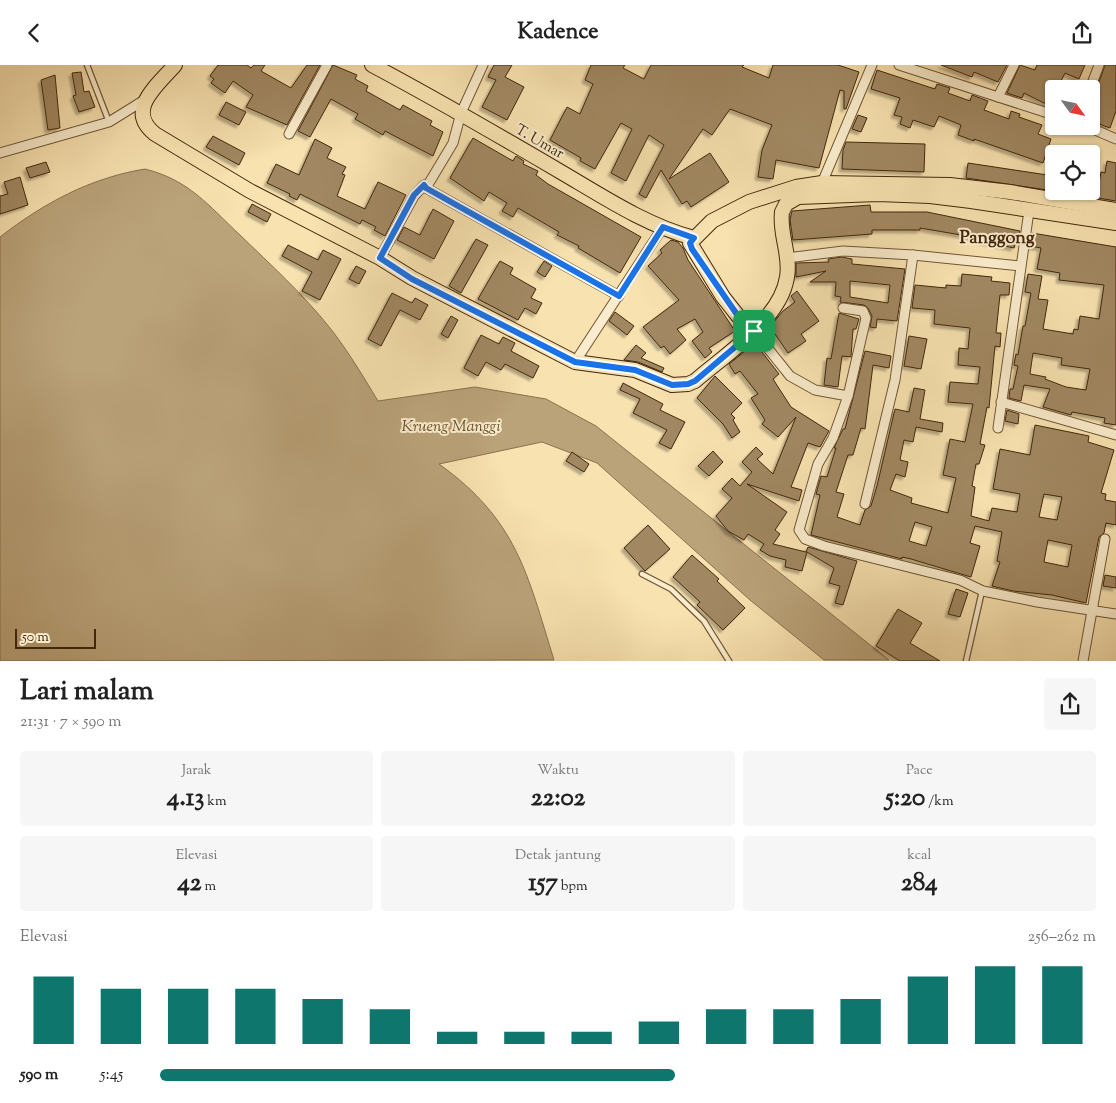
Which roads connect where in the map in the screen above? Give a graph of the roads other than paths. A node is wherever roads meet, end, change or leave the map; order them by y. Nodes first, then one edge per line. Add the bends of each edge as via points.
1 (87, 65) edge
2 (175, 65) edge
3 (327, 65) edge
4 (372, 65) edge
5 (483, 65) edge
6 (872, 65) edge
7 (899, 65) edge
8 (1014, 65) edge
9 (1099, 65) edge
10 (909, 67) edge
11 (1093, 80) edge
12 (998, 97) junction
13 (148, 98) junction
14 (1045, 112) edge
15 (460, 113) junction
16 (109, 122) junction
17 (1100, 132) edge
18 (289, 134) dead end
19 (1116, 139) edge
20 (0, 153) edge
21 (822, 183) junction
22 (426, 188) junction
23 (1116, 210) edge
24 (1029, 211) junction
25 (1116, 223) edge
26 (663, 227) junction
27 (694, 238) junction
28 (913, 255) junction
29 (380, 258) junction
30 (787, 258) junction
31 (1020, 267) junction
32 (619, 296) junction
33 (843, 308) dead end
34 (754, 331) junction
35 (575, 362) junction
36 (848, 396) junction
37 (1001, 402) junction
38 (998, 428) dead end
39 (1116, 435) edge
40 (865, 504) dead end
41 (1105, 539) dead end
42 (642, 574) dead end
43 (982, 591) junction
44 (1093, 611) junction
45 (1116, 614) edge
46 (729, 661) edge
47 (966, 661) edge
48 (1083, 661) edge

1 - 16 lane
2 - 13 main road
3 - 18 street
4 - 15 main road, T. Umar
5 - 15 street
6 - 21 street
7 - 10 street
8 - 12 street
9 - 11 street
10 - 12 street
12 - 14 street
13 - 16 street
13 - 29 main road via 142,117 155,134 250,191
15 - 22 street via 452,143
15 - 26 main road, T. Umar via 583,185
16 - 20 street
17 - 19 street
21 - 23 main road via 950,185 1020,193
21 - 27 main road via 749,201 712,221
22 - 29 street via 424,185 414,195
22 - 32 street
24 - 25 main road
24 - 30 main road via 930,196 798,197 786,204 782,212
24 - 31 street
26 - 27 main road, T. Umar
26 - 32 street
27 - 34 main road via 690,243 692,249 738,316
28 - 30 street via 842,251
28 - 31 street
28 - 40 street via 894,380
29 - 35 main road via 412,279
30 - 34 main road via 783,294
31 - 37 street
32 - 35 street
33 - 36 street via 866,314
34 - 35 main road via 688,384 672,385 635,370
34 - 36 street via 790,376 815,390
36 - 43 street via 833,437 818,464 800,525 802,535 824,546 960,580
37 - 38 street
37 - 39 street
41 - 44 street
42 - 46 lane via 671,589 704,621
43 - 44 street
43 - 47 lane
44 - 45 street
44 - 48 street

